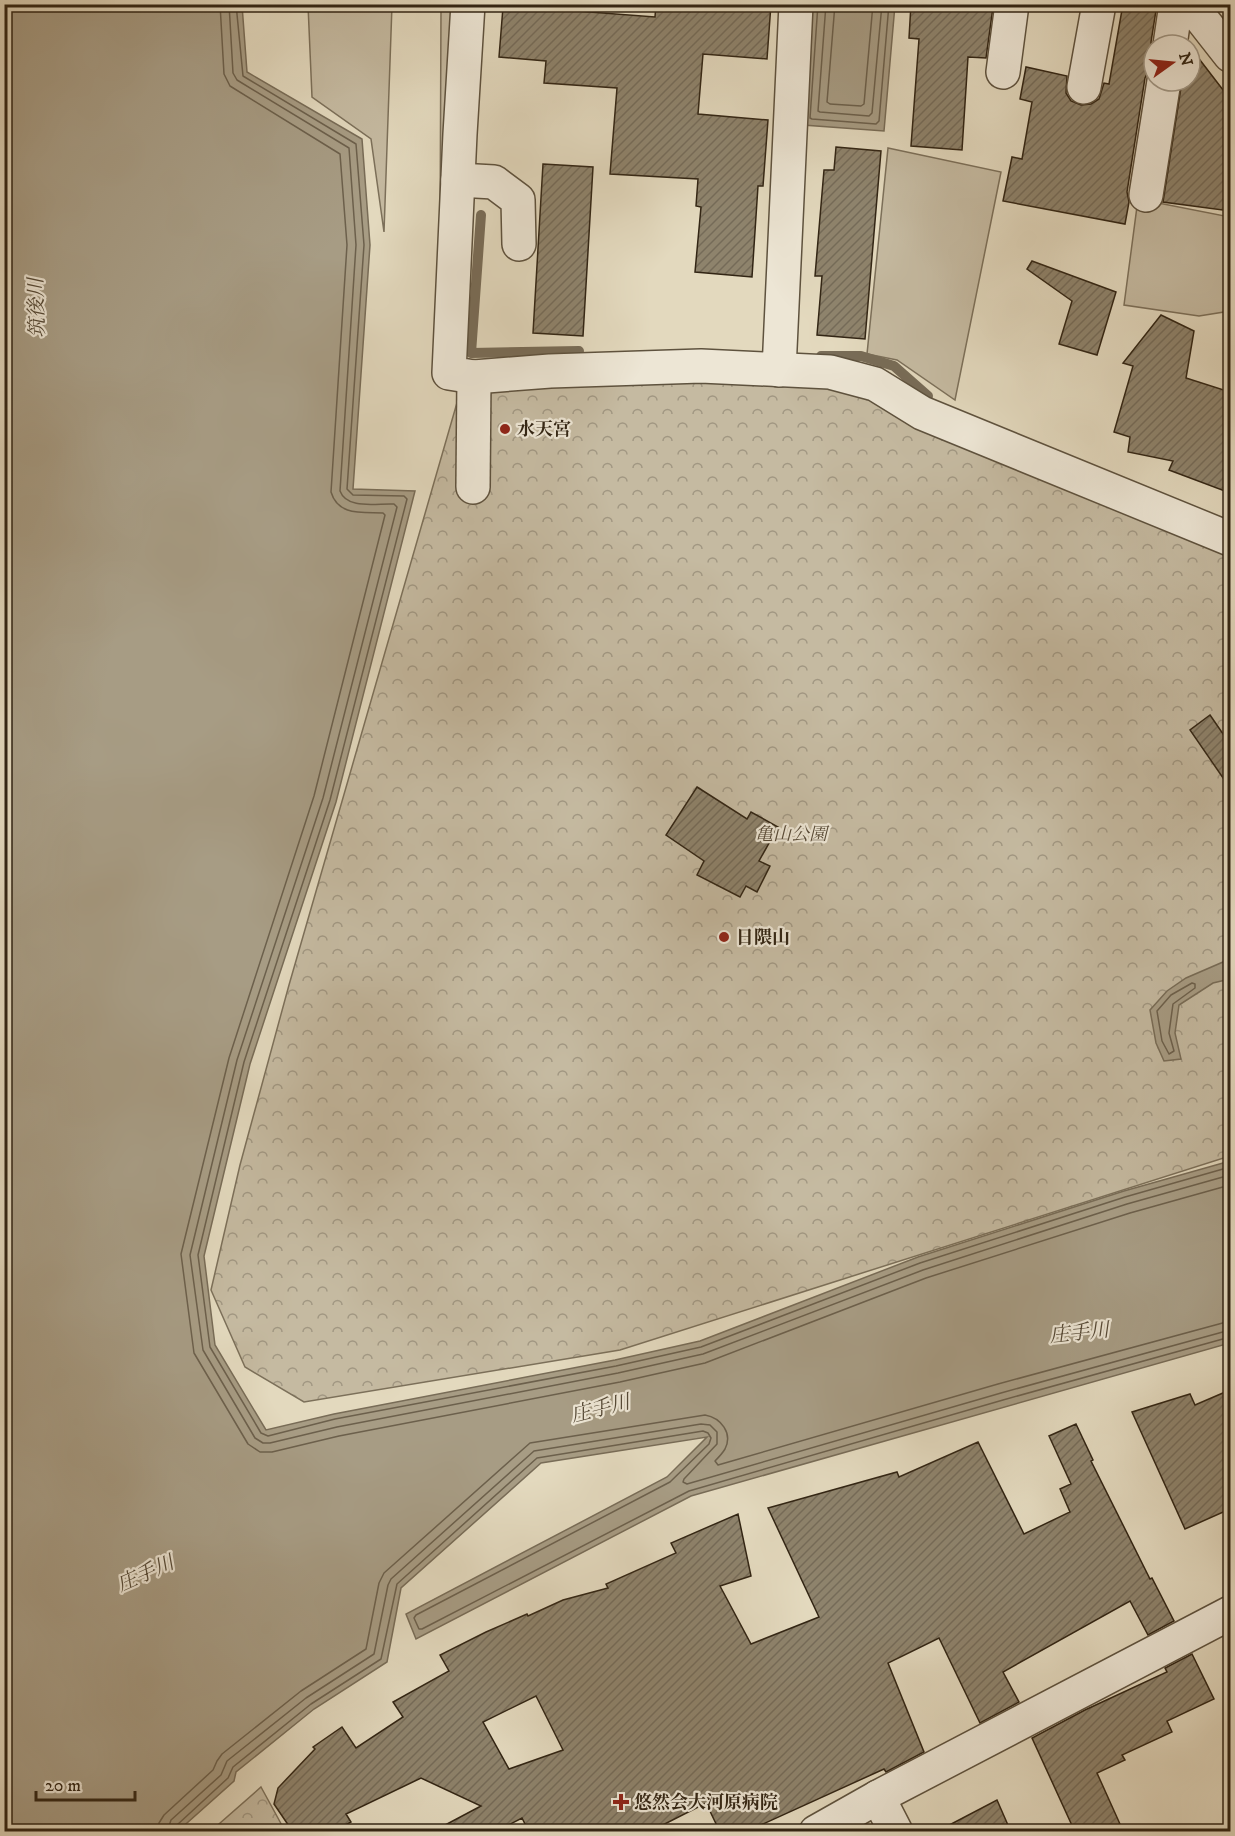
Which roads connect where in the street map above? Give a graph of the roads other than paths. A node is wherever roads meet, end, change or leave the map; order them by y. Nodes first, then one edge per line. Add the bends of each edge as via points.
1 (468, 4) edge
2 (796, 4) edge
3 (1012, 4) edge
4 (1099, 4) edge
5 (1176, 4) edge
6 (1190, 4) edge
7 (1172, 33) edge
8 (1230, 55) edge
9 (1003, 72) dead end
10 (1084, 87) dead end
11 (1162, 93) edge
12 (458, 180) junction
13 (1146, 195) dead end
14 (519, 244) dead end
15 (779, 370) junction
16 (474, 377) junction
17 (473, 487) dead end
18 (1230, 539) edge
19 (1230, 1612) edge
20 (878, 1797) junction
21 (816, 1832) edge
22 (896, 1832) edge

1 - 12 street
2 - 15 street
3 - 9 street
4 - 10 street
5 - 7 street
6 - 8 street
11 - 13 street
12 - 14 street via 494,182 518,200
12 - 16 street via 449,373
15 - 16 street via 701,366
15 - 18 street via 830,372 875,384 922,413
16 - 17 street
19 - 20 street
20 - 21 street
20 - 22 street

